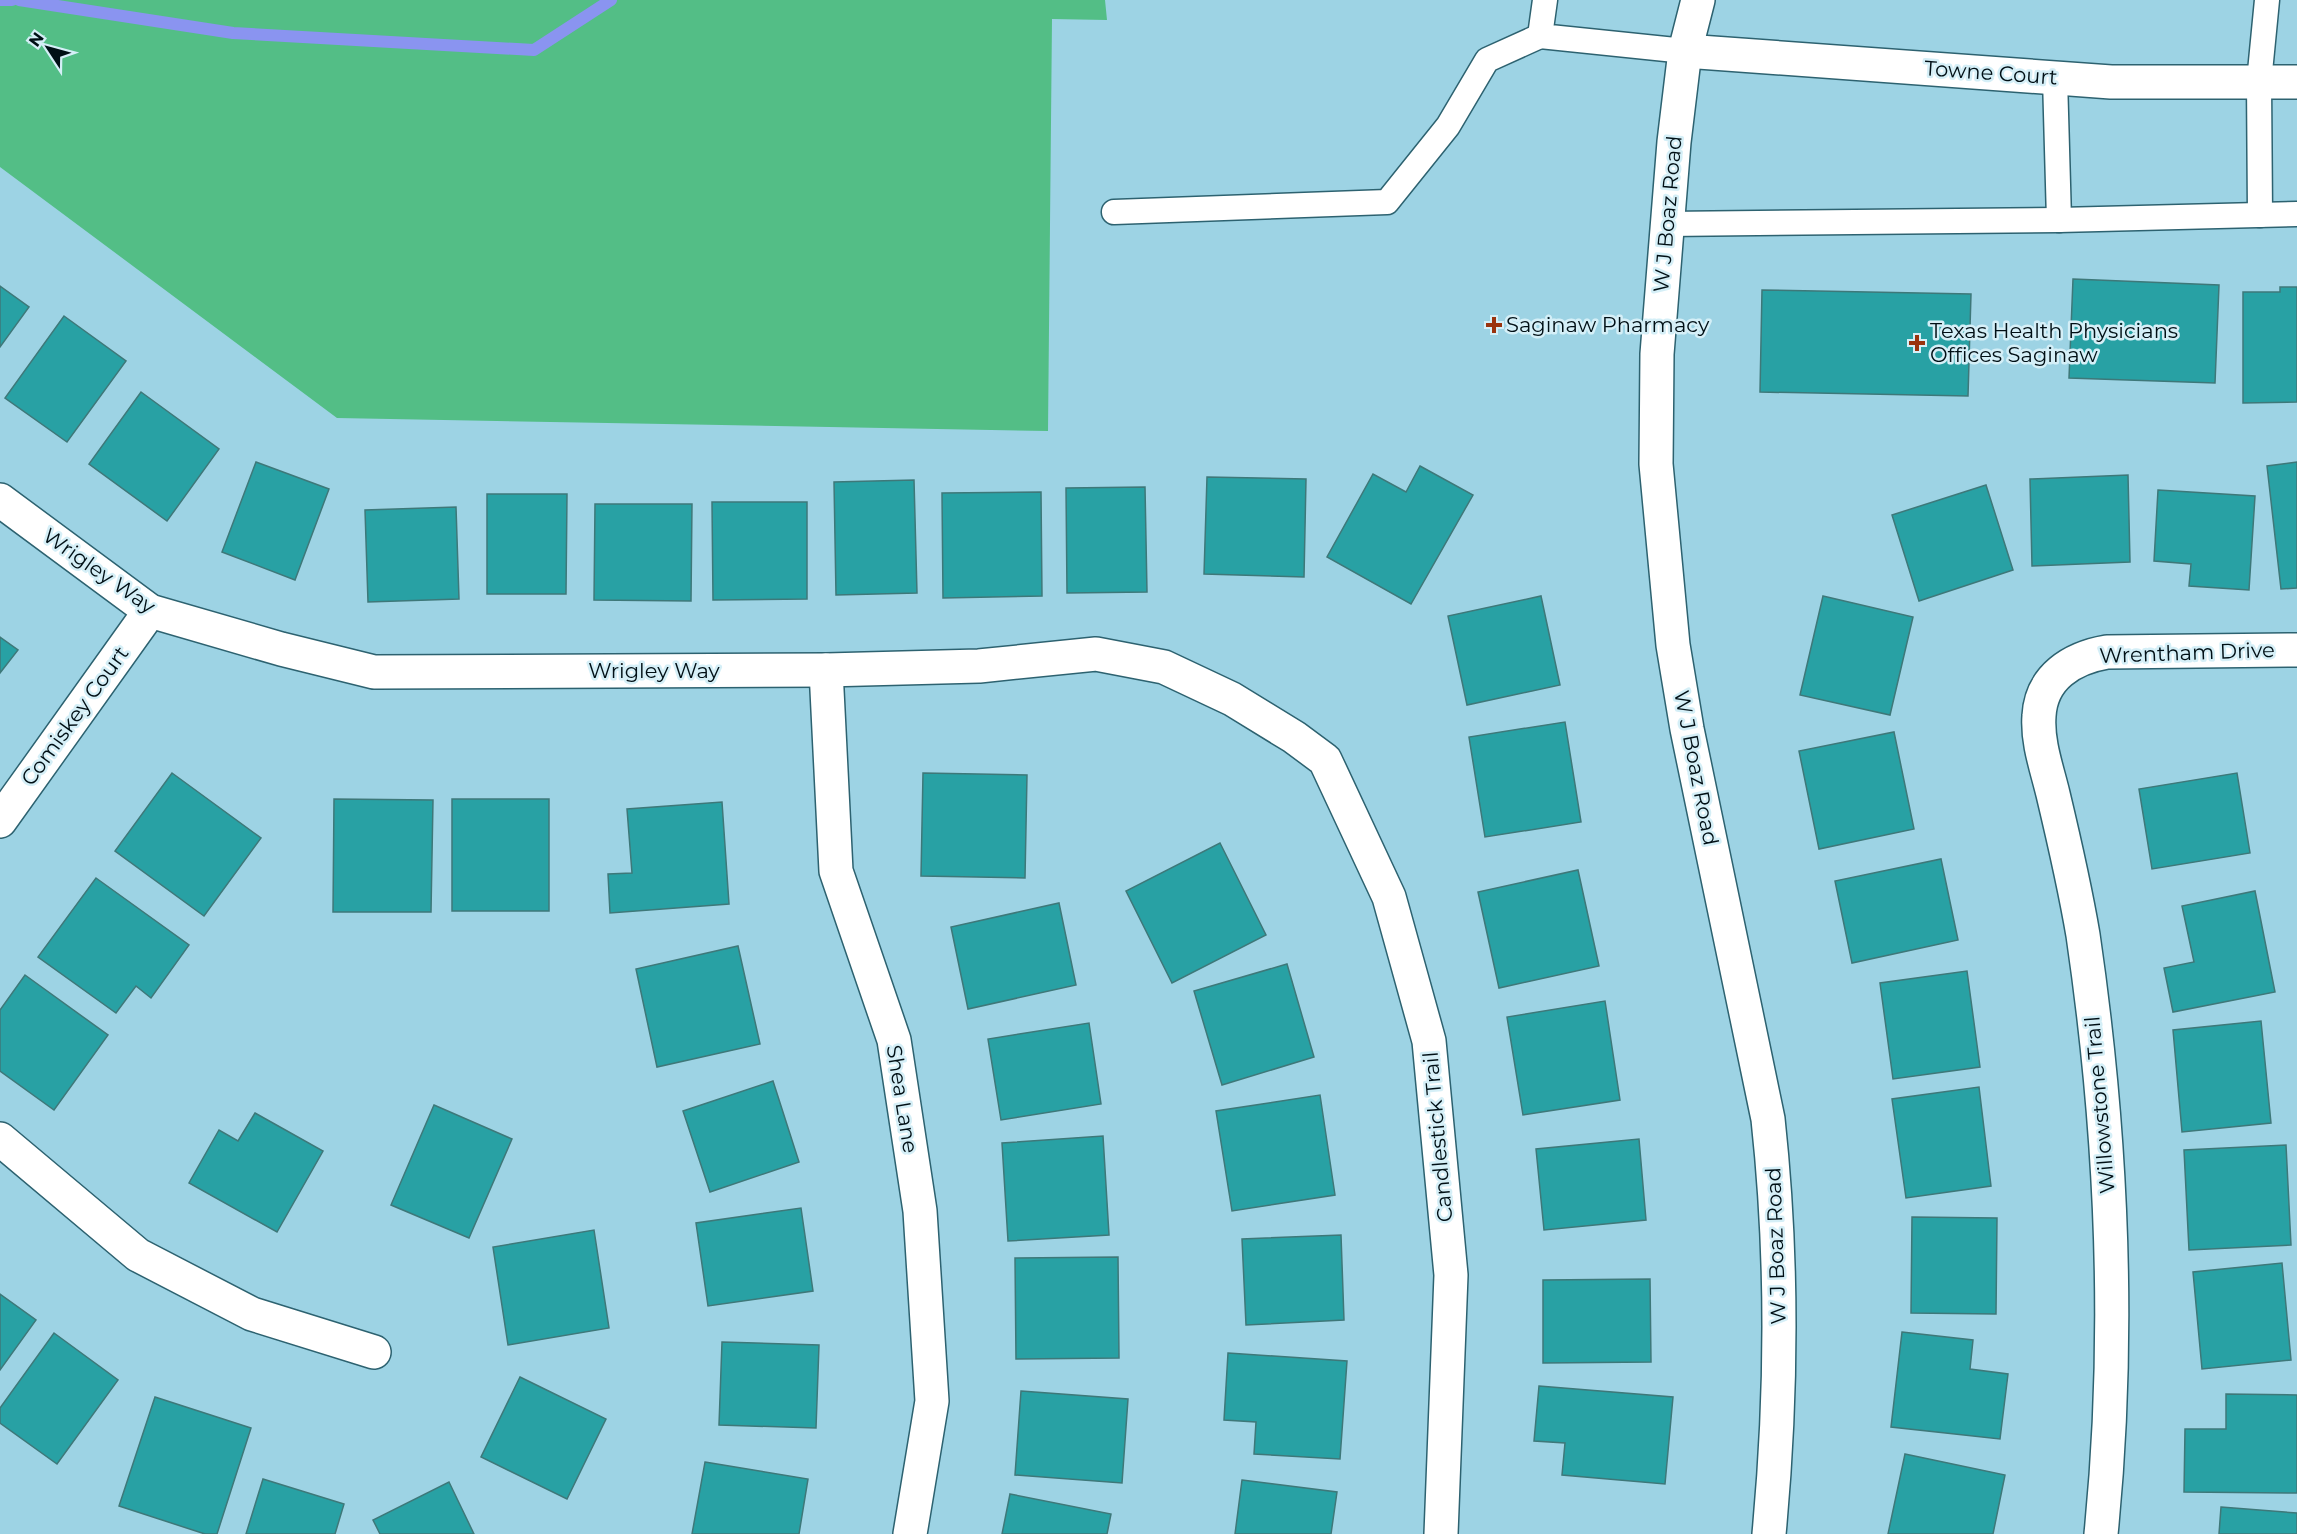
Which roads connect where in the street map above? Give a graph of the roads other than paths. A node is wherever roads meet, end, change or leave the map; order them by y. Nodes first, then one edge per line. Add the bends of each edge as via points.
1 (1545, 0) edge
2 (1698, 0) edge
3 (2267, 0) edge
4 (1540, 36) junction
5 (1685, 51) junction
6 (2055, 78) junction
7 (2259, 82) junction
8 (2297, 82) edge
9 (1113, 212) dead end
10 (2260, 214) junction
11 (2297, 214) edge
12 (2059, 220) junction
13 (1667, 224) junction
14 (0, 500) edge
15 (150, 611) junction
16 (2297, 650) edge
17 (826, 670) junction
18 (2050, 683) joint
19 (1324, 760) joint
20 (0, 821) edge
21 (0, 1139) edge
22 (374, 1352) dead end
23 (910, 1534) edge
24 (1441, 1534) edge
25 (1769, 1534) edge
26 (2101, 1534) edge

1 - 4 lane
2 - 5 street, W J Boaz Road
3 - 7 lane
4 - 5 lane
4 - 9 lane via 1487,60 1448,126 1387,202
5 - 6 street, Towne Court
5 - 13 street, W J Boaz Road
6 - 7 street, Towne Court
6 - 12 lane
7 - 8 street, Towne Court
7 - 10 lane
10 - 11 lane
10 - 12 lane
12 - 13 lane
13 - 25 street, W J Boaz Road via 1656,354 1656,464 1668,602 1687,729 1768,1119 1776,1185 1778,1415
14 - 15 street, Wrigley Way
15 - 17 street, Wrigley Way via 375,672
15 - 20 street, Comiskey Court
16 - 18 street, Wrentham Drive via 2107,652 2073,662
17 - 19 street, Wrigley Way via 979,666 1096,654 1164,667 1232,699
17 - 23 street, Shea Lane via 836,871 894,1040 920,1211 932,1401
18 - 26 street, Willowstone Trail via 2042,697 2040,735 2082,933 2106,1140 2112,1332 2110,1433
19 - 24 street, Candlestick Trail via 1389,897 1429,1041 1451,1275
21 - 22 street via 138,1255 252,1314

